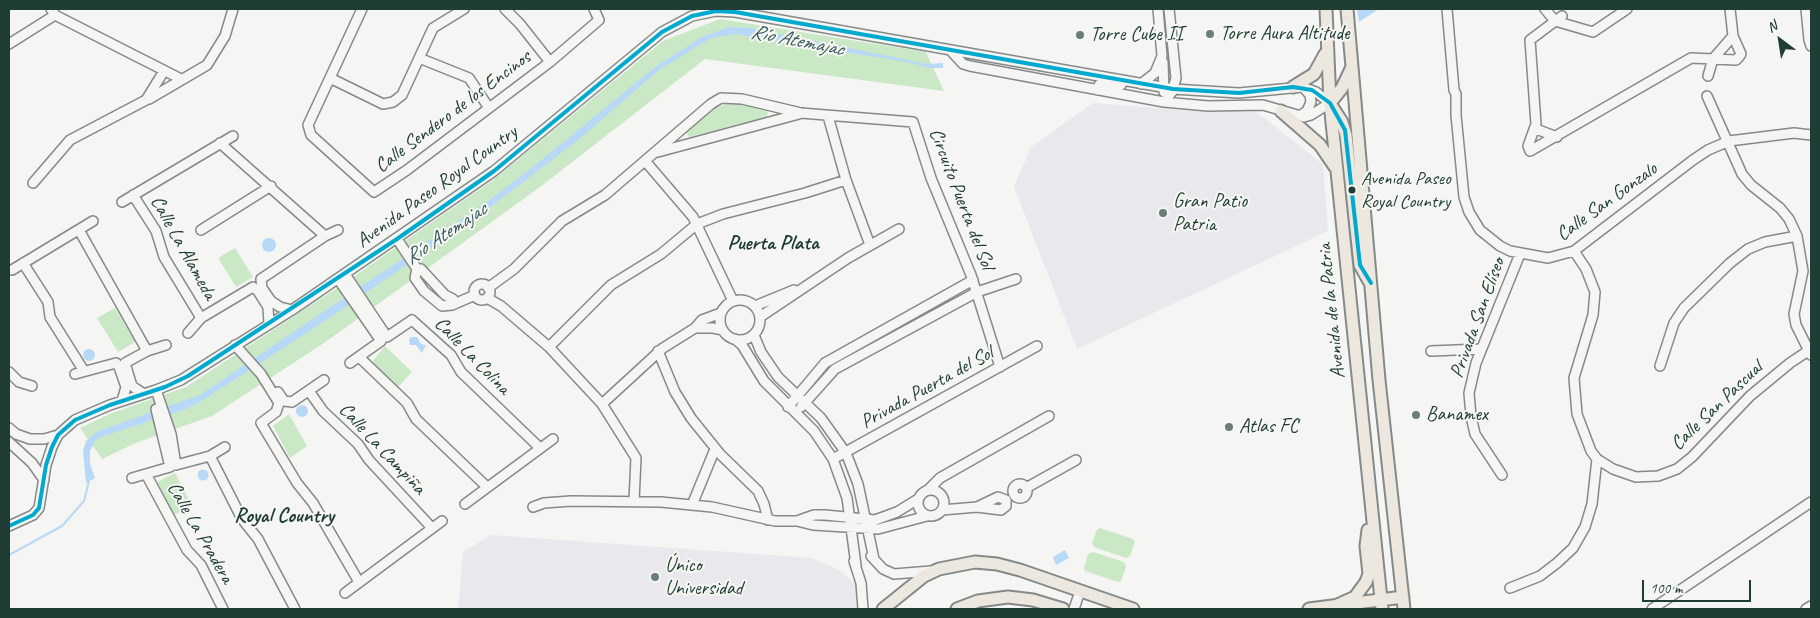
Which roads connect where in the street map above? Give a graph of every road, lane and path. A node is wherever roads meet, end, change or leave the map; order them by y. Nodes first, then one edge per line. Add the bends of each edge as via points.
1 (233, 9) edge
2 (362, 9) edge
3 (463, 9) edge
4 (504, 9) edge
5 (594, 9) edge
6 (1158, 9) edge
7 (1169, 9) edge
8 (1326, 9) edge
9 (1347, 9) edge
10 (1447, 9) edge
11 (1545, 9) edge
12 (1627, 9) edge
13 (1730, 9) edge
14 (1806, 9) edge
15 (53, 12) edge
16 (1560, 18) edge
17 (1733, 36) junction
18 (9, 44) edge
19 (1811, 46) edge
20 (1326, 48) junction
21 (950, 50) junction
22 (1162, 56) junction
23 (420, 58) junction
24 (1714, 59) junction
25 (550, 62) junction
26 (1044, 66) junction
27 (1352, 66) junction
28 (164, 71) junction
29 (1009, 74) junction
30 (1708, 76) dead end
31 (330, 78) junction
32 (181, 79) junction
33 (1142, 84) junction
34 (1163, 87) junction
35 (1298, 87) junction
36 (1173, 89) junction
37 (1097, 90) junction
38 (1252, 93) junction
39 (1707, 96) dead end
40 (146, 100) junction
41 (1164, 102) junction
42 (1330, 103) junction
43 (1208, 106) junction
44 (489, 108) junction
45 (1281, 111) junction
46 (801, 113) junction
47 (828, 116) junction
48 (1298, 116) junction
49 (1536, 129) junction
50 (1811, 135) edge
51 (232, 136) dead end
52 (1557, 137) junction
53 (1729, 141) junction
54 (220, 144) junction
55 (655, 153) junction
56 (646, 162) junction
57 (1337, 172) junction
58 (846, 180) junction
59 (33, 183) dead end
60 (271, 186) junction
61 (133, 196) junction
62 (122, 202) dead end
63 (93, 221) dead end
64 (697, 224) junction
65 (899, 229) dead end
66 (79, 230) junction
67 (201, 230) dead end
68 (338, 230) dead end
69 (325, 236) junction
70 (1797, 236) junction
71 (399, 243) junction
72 (870, 245) junction
73 (1574, 251) junction
74 (1520, 254) junction
75 (23, 263) junction
76 (417, 269) junction
77 (12, 270) dead end
78 (344, 280) junction
79 (972, 280) junction
80 (1016, 280) dead end
81 (1371, 283) junction
82 (806, 285) junction
83 (976, 292) junction
84 (488, 293) junction
85 (474, 295) junction
86 (733, 301) junction
87 (452, 302) junction
88 (755, 306) junction
89 (362, 307) junction
90 (292, 310) junction
91 (721, 313) junction
92 (760, 317) junction
93 (201, 318) junction
94 (269, 324) junction
95 (695, 328) junction
96 (886, 329) junction
97 (723, 330) junction
98 (188, 333) dead end
99 (754, 335) junction
100 (246, 338) junction
101 (892, 338) junction
102 (735, 339) junction
103 (166, 345) dead end
104 (235, 345) junction
105 (548, 346) junction
106 (1038, 346) dead end
107 (1481, 349) junction
108 (147, 351) junction
109 (1431, 351) dead end
110 (247, 352) junction
111 (658, 352) junction
112 (1810, 352) edge
113 (359, 357) junction
114 (350, 363) dead end
115 (1660, 366) dead end
116 (1000, 367) junction
117 (9, 372) edge
118 (263, 372) junction
119 (324, 380) dead end
120 (32, 386) dead end
121 (309, 391) junction
122 (153, 395) junction
123 (797, 396) junction
124 (122, 401) junction
125 (804, 403) junction
126 (602, 404) junction
127 (788, 407) junction
128 (796, 413) junction
129 (1049, 416) dead end
130 (163, 423) junction
131 (9, 428) edge
132 (58, 435) junction
133 (23, 437) junction
134 (552, 439) dead end
135 (13, 445) edge
136 (225, 447) dead end
137 (540, 448) junction
138 (715, 448) junction
139 (846, 453) junction
140 (210, 456) junction
141 (1597, 459) junction
142 (833, 460) junction
143 (1076, 460) dead end
144 (146, 474) junction
145 (1502, 475) dead end
146 (132, 478) dead end
147 (44, 480) junction
148 (487, 487) junction
149 (929, 489) junction
150 (918, 499) junction
151 (634, 501) junction
152 (1811, 502) edge
153 (465, 504) dead end
154 (692, 505) junction
155 (533, 507) dead end
156 (942, 510) junction
157 (927, 516) junction
158 (849, 517) junction
159 (1372, 518) junction
160 (866, 519) junction
161 (768, 520) junction
162 (442, 521) dead end
163 (797, 521) junction
164 (9, 526) edge
165 (850, 527) junction
166 (432, 528) junction
167 (868, 529) junction
168 (935, 571) junction
169 (359, 582) junction
170 (1510, 588) dead end
171 (1080, 591) junction
172 (345, 593) dead end
173 (1381, 605) edge
174 (1335, 606) junction
175 (1401, 606) edge
176 (1811, 606) edge
177 (223, 609) edge
178 (294, 609) edge
179 (863, 609) edge
180 (883, 609) edge
181 (956, 609) edge
182 (1063, 609) edge
183 (1074, 609) edge
184 (1134, 609) edge
185 (1309, 609) edge
186 (1652, 609) edge
187 (1806, 609) edge

1 - 32 street via 225,36 207,65
2 - 31 street, Calle Sendero de los Encinos
3 - 23 street via 433,28
4 - 25 street
5 - 25 street, Calle Sendero de los Encinos via 599,20
6 - 22 street
7 - 36 street via 1176,78
8 - 20 main road, Avenida de la Patria
9 - 27 main road, Avenida de la Patria
10 - 74 street, Calle San Gonzalo via 1462,185 1469,212 1487,237
11 - 16 street
12 - 16 street via 1593,32
13 - 17 street
14 - 19 street
15 - 18 street
15 - 28 street
16 - 49 street via 1530,40
17 - 24 street
17 - 24 street via 1741,54 1739,58
20 - 35 main road via 1314,74
20 - 42 main road, Avenida de la Patria
21 - 26 street, Avenida Paseo Royal Country
21 - 29 street, Avenida Paseo Royal Country via 963,64
21 - 71 street, Avenida Paseo Royal Country via 735,12 716,11 692,16 662,32 494,171
22 - 33 street via 1155,73
22 - 34 street
23 - 31 street via 402,95 393,102 383,104
23 - 44 street via 469,78
24 - 30 street
24 - 52 street via 1691,58
25 - 44 street, Calle Sendero de los Encinos
26 - 29 street via 1033,69 1015,66
26 - 33 street, Avenida Paseo Royal Country
27 - 42 main road via 1342,88
27 - 81 main road, Avenida de la Patria
28 - 32 street
28 - 40 street
29 - 37 street, Avenida Paseo Royal Country
31 - 44 street, Calle Sendero de los Encinos via 308,125 311,135 374,192
32 - 40 street
33 - 34 street, Avenida Paseo Royal Country
33 - 37 street via 1132,87 1104,83
34 - 36 street, Avenida Paseo Royal Country
34 - 41 street
35 - 38 street, Avenida Paseo Royal Country
35 - 42 street via 1316,92
35 - 48 street via 1310,95 1311,102 1307,111
36 - 38 street, Avenida Paseo Royal Country
36 - 41 street
37 - 41 street, Avenida Paseo Royal Country
38 - 43 street via 1213,98
39 - 53 street
40 - 59 street via 70,140
41 - 43 street, Avenida Paseo Royal Country
42 - 48 street via 1311,115
42 - 57 main road, Avenida de la Patria
42 - 81 main road via 1346,135 1360,265
43 - 45 street, Avenida Paseo Royal Country via 1263,105
45 - 48 street, Avenida Paseo Royal Country
45 - 57 main road via 1320,145
46 - 47 street, Circuito Puerta del Sol
46 - 55 street, Circuito Puerta del Sol
46 - 55 street, Circuito Puerta del Sol via 742,99 721,98
47 - 58 street
47 - 79 street, Circuito Puerta del Sol via 913,122 931,178
49 - 52 street
49 - 52 street via 1528,146 1530,151
50 - 53 street, Calle San Gonzalo via 1786,134
51 - 54 street, Calle La Alameda
53 - 70 street via 1731,153 1742,174 1780,208
53 - 73 street, Calle San Gonzalo via 1693,160
54 - 60 street
54 - 61 street, Calle La Alameda
55 - 56 street, Circuito Puerta del Sol
56 - 64 street
56 - 84 street, Circuito Puerta del Sol via 605,195 562,221
57 - 159 main road, Avenida de la Patria
58 - 64 street
58 - 72 street
60 - 67 street
60 - 69 street
61 - 62 street, Calle La Alameda
61 - 93 street, Calle La Alameda via 156,231 164,257
63 - 66 street
64 - 86 street
64 - 105 street via 661,254 611,285
65 - 72 street
66 - 75 street
66 - 108 street
68 - 69 street
69 - 90 street via 261,279 271,301
70 - 112 street via 1803,271 1794,314
70 - 115 street via 1765,242 1730,263 1684,308 1674,323
71 - 76 street
71 - 78 street, Avenida Paseo Royal Country
72 - 82 street
73 - 74 street, Calle San Gonzalo via 1548,258
73 - 141 street via 1595,292 1593,315 1574,378 1574,393 1583,435
74 - 107 street, Privada San Elíseo
75 - 77 street
75 - 124 street via 48,302 50,317 80,372 118,364 126,387
76 - 87 street via 427,271
76 - 87 street via 415,278 431,297 442,306
78 - 89 street, Calle La Colina
78 - 90 street, Avenida Paseo Royal Country
79 - 83 street, Circuito Puerta del Sol
79 - 96 street
80 - 83 street
81 - 175 main road, Avenida de la Patria
82 - 88 street
82 - 92 street
83 - 101 street
83 - 116 street, Circuito Puerta del Sol
84 - 85 street via 480,300
84 - 85 street, Circuito Puerta del Sol via 479,285
84 - 105 street
85 - 87 street
86 - 88 street via 745,301
86 - 91 street
88 - 92 street
89 - 113 street, Calle La Colina via 381,341
89 - 137 street, Calle La Colina via 388,337 412,320 451,355 461,372
90 - 94 street, Avenida Paseo Royal Country
91 - 95 street via 702,320
91 - 97 street
92 - 99 street
93 - 94 street, Calle La Alameda via 253,287 268,307
93 - 98 street, Calle La Alameda
94 - 100 street, Avenida Paseo Royal Country
95 - 97 street
95 - 111 street
96 - 101 street
96 - 123 street via 825,363
97 - 102 street
99 - 102 street
99 - 123 street via 772,369
100 - 104 street, Avenida Paseo Royal Country
100 - 110 street
101 - 125 street via 835,369
102 - 127 street via 764,381
103 - 108 street
104 - 110 street
104 - 122 street, Avenida Paseo Royal Country
105 - 126 street
106 - 116 street, Privada Puerta del Sol
107 - 109 street
107 - 145 street, Privada San Elíseo via 1469,393 1471,416 1475,434
108 - 122 street via 125,363 132,386
110 - 118 street
111 - 126 street
111 - 138 street via 680,399
112 - 141 street, Calle San Pascual via 1750,396 1692,457 1676,468 1658,476 1636,477
113 - 114 street, Calle La Colina
113 - 148 street via 407,403 416,419
116 - 139 street, Privada Puerta del Sol
117 - 120 street via 19,382
118 - 121 street via 284,401 292,402
118 - 169 street via 279,403 276,412 260,423 313,503
119 - 121 street
121 - 166 street, Calle La Campiña via 323,411 358,444
122 - 124 street, Avenida Paseo Royal Country
122 - 130 street, Calle La Pradera
123 - 125 street
123 - 127 street
124 - 132 street, Avenida Paseo Royal Country via 82,416
125 - 128 street
125 - 139 street via 828,426
126 - 151 street via 636,458
127 - 128 street
128 - 142 street via 814,431
129 - 149 street via 940,478
130 - 140 street, Calle La Pradera via 171,434 176,465
130 - 144 street, Calle La Pradera via 170,467
131 - 133 street
132 - 133 street via 44,439
132 - 147 street, Avenida Paseo Royal Country via 49,455
133 - 135 street
134 - 137 street
135 - 147 street
136 - 140 street, Calle La Pradera
137 - 148 street
138 - 154 street
138 - 161 street via 758,491
139 - 142 street, Privada Puerta del Sol
139 - 160 street
140 - 178 street
141 - 170 street via 1592,504 1585,526 1572,548 1540,576
142 - 158 street via 843,484
143 - 156 street via 1026,488 1024,497 1010,497 1001,510 977,507
144 - 146 street, Calle La Pradera
144 - 177 street, Calle La Pradera via 187,550 201,565
147 - 164 street, Avenida Paseo Royal Country via 42,501 37,511
148 - 153 street
149 - 150 street
149 - 156 street via 942,495
150 - 157 street via 919,510
150 - 160 street via 885,517
151 - 154 street
151 - 155 street via 544,503
152 - 186 street
154 - 161 street
156 - 157 street
157 - 167 street
158 - 160 street
158 - 163 street via 814,516
158 - 165 street
159 - 173 main road, Avenida de la Patria
159 - 174 main road via 1366,546 1369,574 1366,582 1356,597
160 - 167 street
161 - 163 street
162 - 166 street
163 - 165 street
165 - 167 street
165 - 179 street
166 - 169 street
167 - 168 street via 874,559 883,569 894,574
168 - 171 main road via 966,564 997,564
168 - 180 main road via 911,585
169 - 172 street
171 - 183 street
171 - 184 main road
173 - 174 main road
173 - 175 main road
174 - 185 main road
176 - 187 street
181 - 182 main road via 978,601 1008,597

